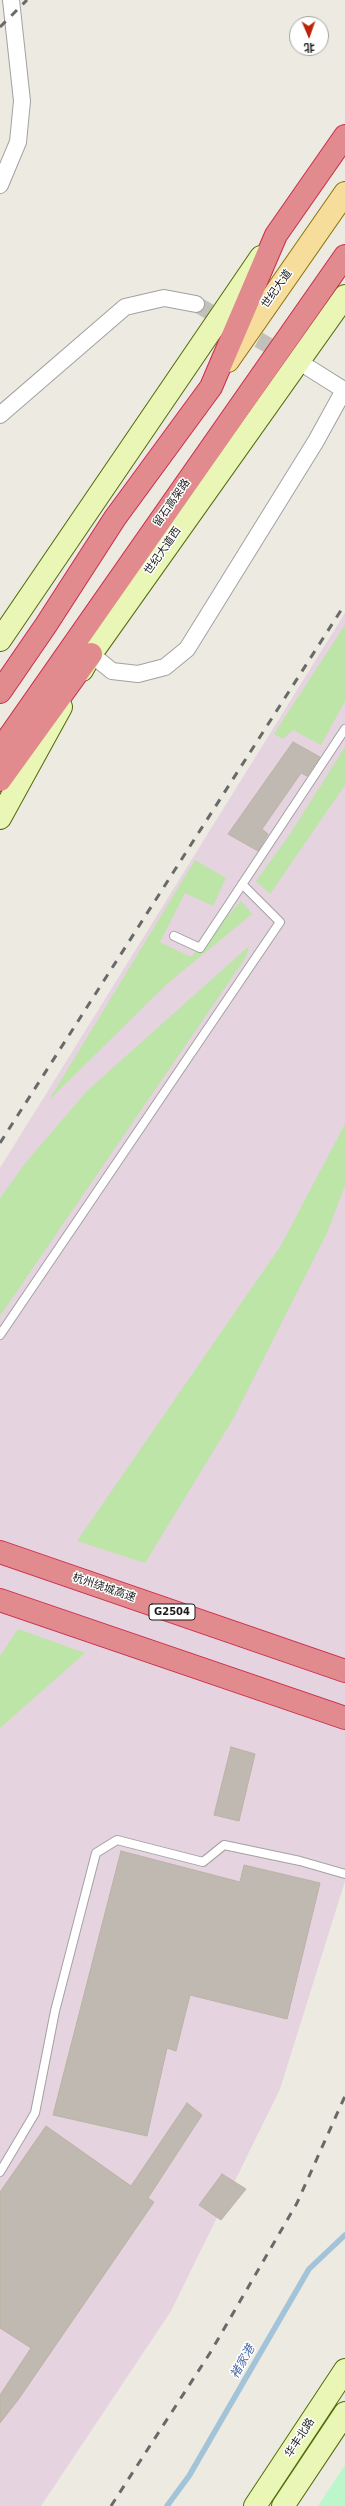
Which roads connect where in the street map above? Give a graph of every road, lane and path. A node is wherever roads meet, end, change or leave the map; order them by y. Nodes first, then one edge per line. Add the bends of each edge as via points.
1 (11, 0) edge
2 (345, 136) edge
3 (337, 154) edge
4 (0, 185) edge
5 (345, 193) edge
6 (276, 235) junction
7 (345, 256) edge
8 (345, 296) edge
9 (196, 304) tunnel mouth
10 (309, 368) tunnel mouth
11 (211, 387) junction
12 (345, 390) edge
13 (0, 415) edge
14 (0, 640) edge
15 (90, 654) junction
16 (0, 692) edge
17 (345, 729) edge
18 (0, 750) edge
19 (0, 780) edge
20 (0, 818) edge
21 (242, 884) junction
22 (174, 936) dead end
23 (0, 1335) edge
24 (0, 1552) edge
25 (0, 1600) edge
26 (345, 1671) edge
27 (345, 1718) edge
28 (345, 1874) edge
29 (0, 2172) edge
30 (345, 2370) edge
31 (345, 2413) edge
32 (255, 2506) edge
33 (283, 2506) edge

1 - 4 street via 22,101 18,142
2 - 3 highway
3 - 6 highway
5 - 11 main road, 世纪大道
6 - 11 highway
6 - 14 main road
7 - 18 highway, 留石高架路
8 - 15 main road, 世纪大道西
9 - 13 street via 164,298 125,307
10 - 12 street
11 - 16 highway via 115,518
12 - 15 street via 316,442 187,649 165,667 138,674 112,671
15 - 19 highway
15 - 20 main road, 世纪大道西
17 - 21 lane
21 - 22 lane via 200,948
21 - 23 lane via 280,922
24 - 26 highway, 杭州绕城高速 / G2504
25 - 27 highway
28 - 29 lane via 300,1861 224,1845 203,1862 117,1840 96,1853 54,2011 35,2113
30 - 32 main road, 华丰北路
31 - 33 main road

